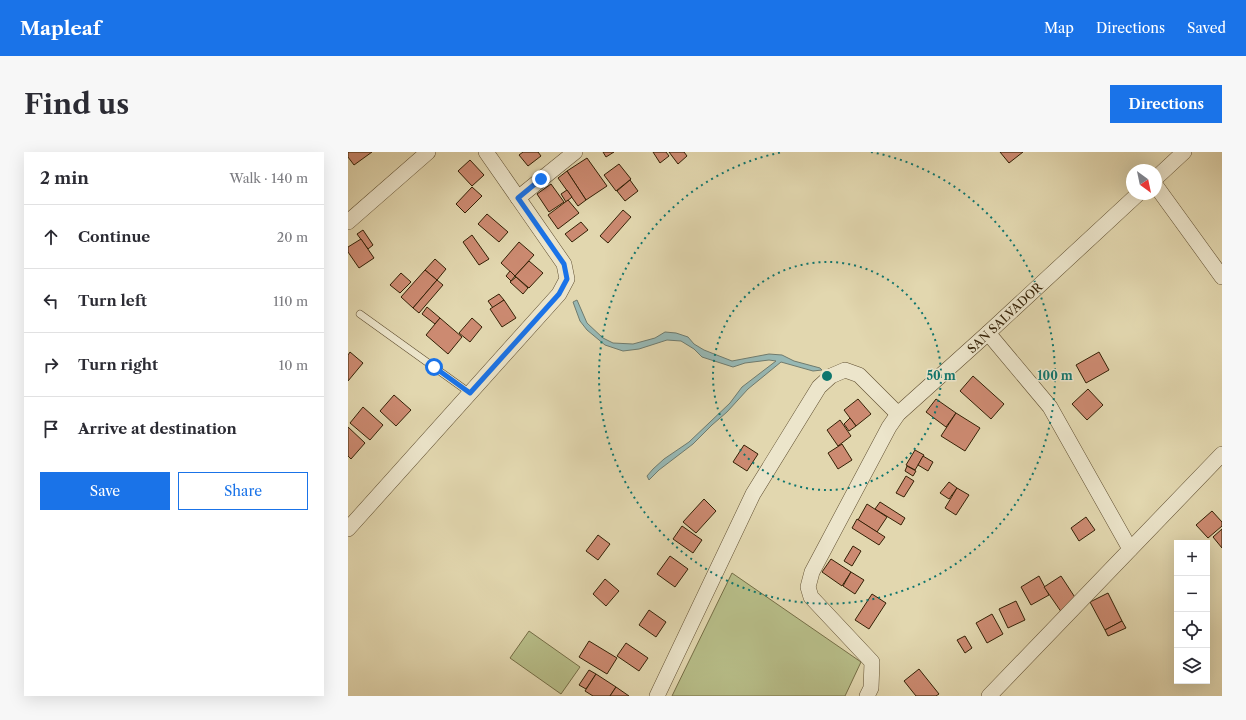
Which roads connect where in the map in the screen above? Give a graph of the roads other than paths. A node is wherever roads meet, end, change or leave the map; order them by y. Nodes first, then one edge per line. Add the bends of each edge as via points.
1 (428, 152) edge
2 (486, 152) edge
3 (575, 152) edge
4 (1184, 152) edge
5 (1162, 172) edge
6 (1162, 194) edge
7 (518, 198) junction
8 (1132, 200) edge
9 (348, 222) edge
10 (1222, 277) edge
11 (360, 314) dead end
12 (988, 333) junction
13 (470, 393) junction
14 (898, 414) junction
15 (1222, 454) edge
16 (350, 522) edge
17 (1130, 550) junction
18 (657, 696) edge
19 (867, 696) edge
20 (989, 696) edge

1 - 9 street
2 - 7 street
3 - 7 street
4 - 5 street
6 - 10 street
7 - 13 street via 564,264 567,279 559,294
8 - 12 street, SAN SALVADOR
11 - 13 lane
12 - 14 street, SAN SALVADOR
12 - 17 street via 1050,408
13 - 16 street
14 - 18 street via 859,375 845,370 831,376 819,387 753,494
14 - 19 street, SAN SALVADOR via 812,572 808,587 812,597 872,662 871,688
15 - 17 street
17 - 20 street

